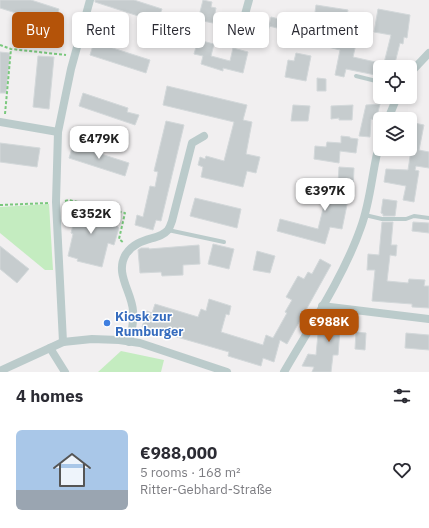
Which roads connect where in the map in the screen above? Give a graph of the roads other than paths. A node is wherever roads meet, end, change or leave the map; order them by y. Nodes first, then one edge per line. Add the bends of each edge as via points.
1 (90, 0) edge
2 (249, 0) edge
3 (246, 12) edge
4 (429, 53) edge
5 (417, 66) edge
6 (356, 76) dead end
7 (373, 80) edge
8 (2, 122) edge
9 (58, 132) junction
10 (204, 136) dead end
11 (377, 156) edge
12 (364, 215) junction
13 (429, 218) edge
14 (168, 230) junction
15 (224, 242) dead end
16 (322, 306) junction
17 (429, 320) edge
18 (63, 342) junction
19 (129, 342) junction
20 (50, 348) junction
21 (0, 371) edge
22 (65, 372) edge
23 (227, 372) edge
24 (284, 372) edge

1 - 9 street via 74,56
2 - 3 street
4 - 5 street
6 - 7 lane
8 - 9 street
9 - 18 street via 56,202
10 - 14 street via 192,143
11 - 12 street
12 - 13 lane via 382,219 406,219 414,216
12 - 16 street via 353,249
14 - 15 lane
14 - 19 street via 138,243 126,255 124,281 133,310 133,328
16 - 17 street
16 - 24 street
18 - 19 street via 92,339
18 - 20 street
19 - 23 street via 167,351
20 - 21 street
20 - 22 street

